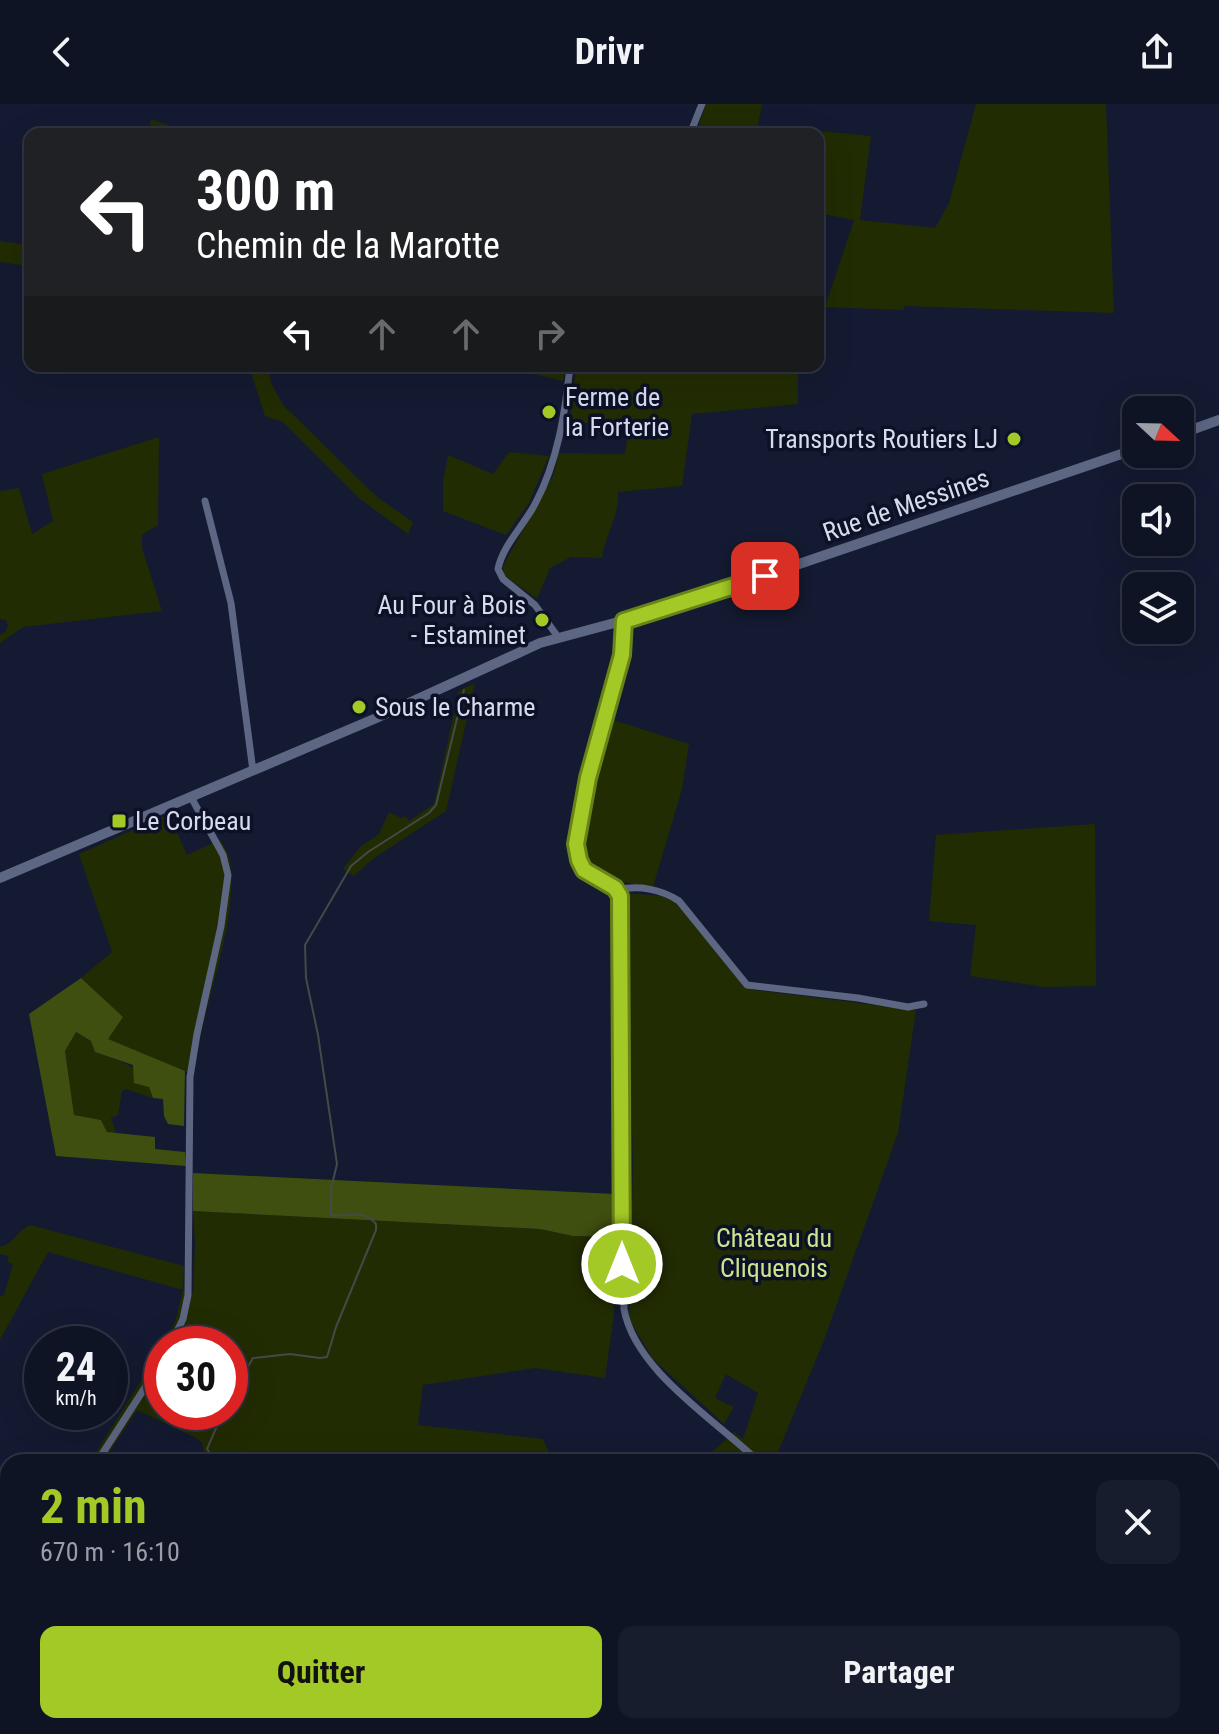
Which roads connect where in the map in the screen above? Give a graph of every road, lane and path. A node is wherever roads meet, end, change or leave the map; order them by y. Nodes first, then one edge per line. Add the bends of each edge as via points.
1 (702, 104) edge
2 (692, 128) edge
3 (569, 372) edge
4 (1219, 420) edge
5 (1194, 429) edge
6 (1122, 454) edge
7 (205, 501) dead end
8 (624, 621) junction
9 (558, 637) junction
10 (253, 771) junction
11 (191, 797) junction
12 (0, 878) edge
13 (618, 890) junction
14 (924, 1004) dead end
15 (180, 1326) edge
16 (144, 1389) edge
17 (102, 1454) edge
18 (750, 1454) edge

1 - 2 street
3 - 9 street via 564,421 542,488 498,569
4 - 5 main road
6 - 8 main road, Rue de Messines
7 - 10 street via 231,603
8 - 9 main road, Rue de Messines
8 - 13 street via 622,655 576,844 584,870
9 - 10 main road, Rue de Messines
10 - 11 main road, Rue de Messines
11 - 12 main road, Rue de Messines
11 - 15 street via 226,863 227,888 192,1063 188,1295
13 - 14 street via 648,890 679,901 747,985 908,1007
13 - 18 street via 625,1315 650,1363
16 - 17 street

